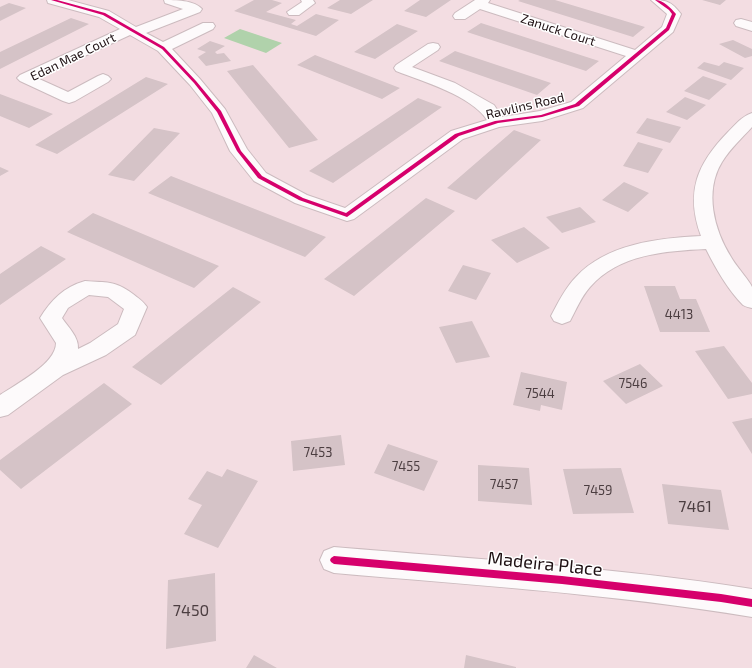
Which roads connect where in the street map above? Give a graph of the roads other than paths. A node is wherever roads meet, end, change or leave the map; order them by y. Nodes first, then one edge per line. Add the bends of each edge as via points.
1 (53, 0) edge
2 (170, 0) edge
3 (307, 0) edge
4 (657, 0) edge
5 (481, 2) edge
6 (294, 12) dead end
7 (460, 16) dead end
8 (208, 26) dead end
9 (134, 31) junction
10 (433, 47) dead end
11 (163, 48) junction
12 (637, 55) junction
13 (103, 79) dead end
14 (752, 118) edge
15 (497, 122) junction
16 (712, 242) junction
17 (752, 301) edge
18 (562, 316) dead end
19 (55, 369) dead end
20 (0, 408) edge
21 (334, 560) dead end
22 (752, 603) edge

1 - 9 street via 104,14
2 - 9 street via 195,9
3 - 6 street via 309,3
4 - 12 street, Rawlins Road via 674,14 668,29
5 - 7 street, Zanuck Court
5 - 12 street, Zanuck Court
8 - 11 street
9 - 11 street
9 - 13 street, Edan Mae Court via 24,78 69,98
10 - 15 street via 401,68 450,86 488,108
11 - 15 street, Rawlins Road via 219,112 239,151 260,176 301,199 347,215 457,135
12 - 15 street, Rawlins Road via 578,105 542,116
14 - 16 street via 725,145 709,169 704,186 705,223
16 - 17 street via 730,274
16 - 18 street via 664,245 641,249 617,258 587,278
19 - 20 street
21 - 22 street, Madeira Place via 562,580

